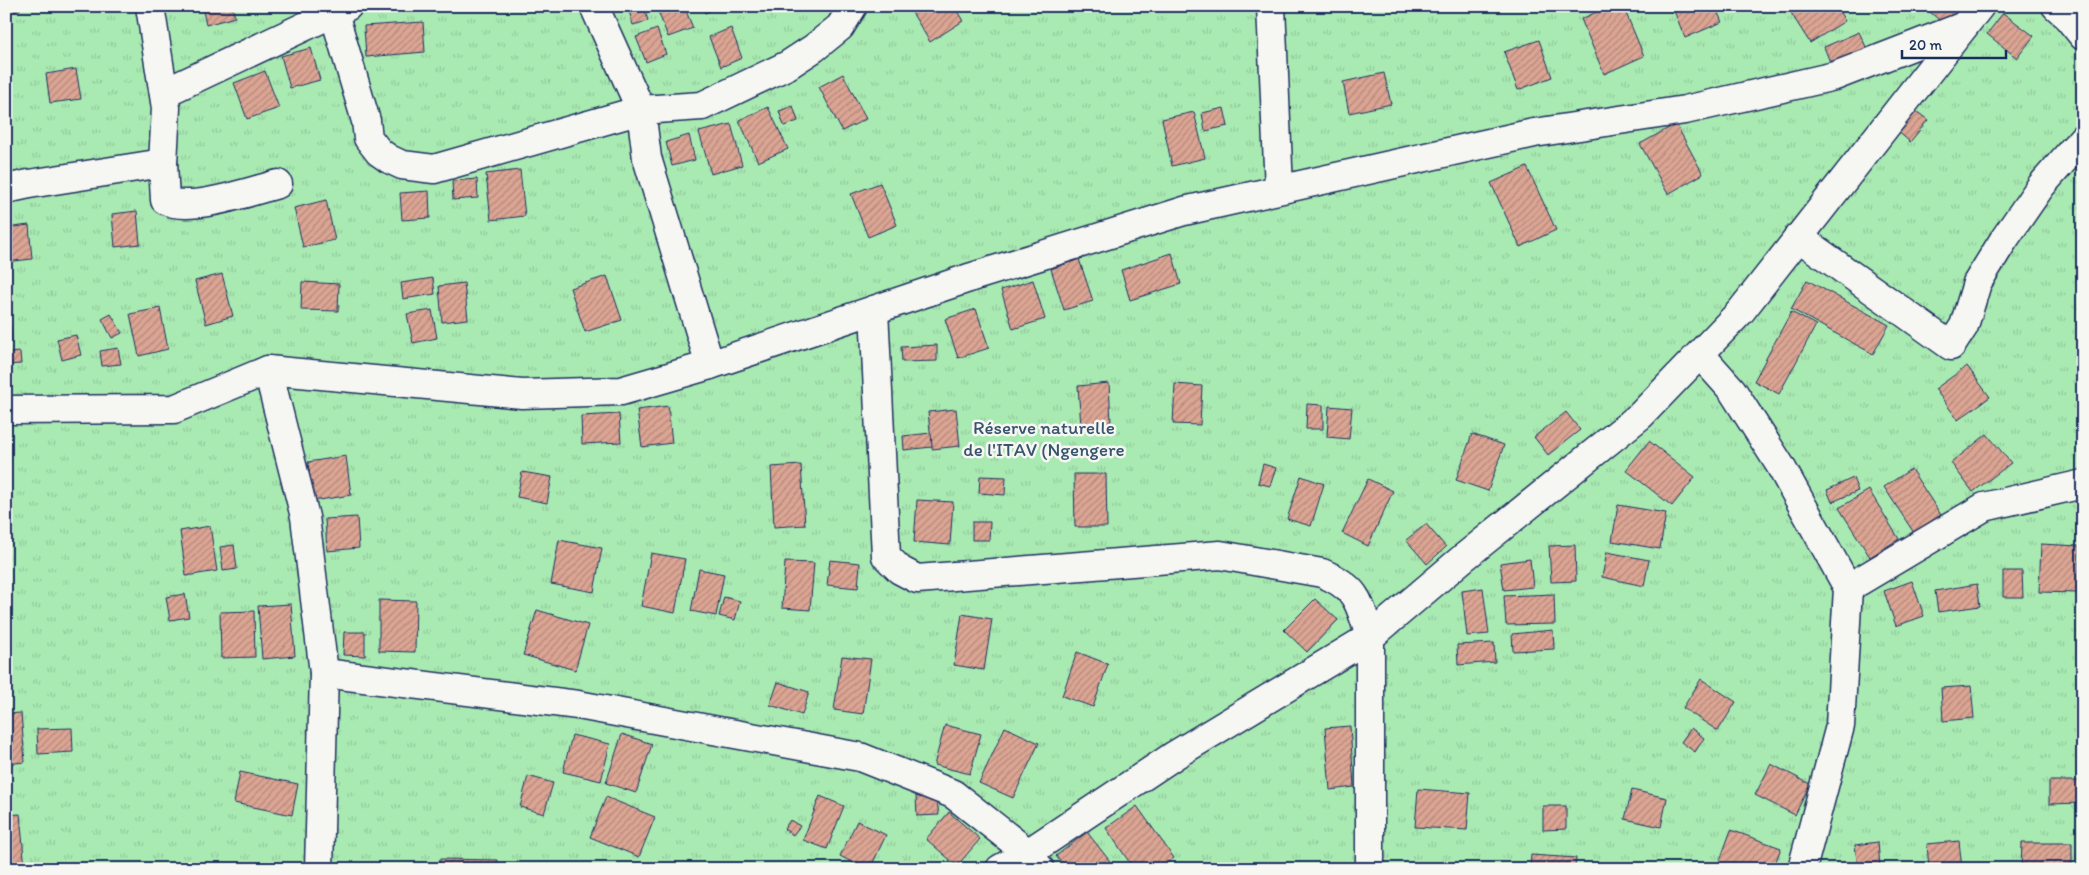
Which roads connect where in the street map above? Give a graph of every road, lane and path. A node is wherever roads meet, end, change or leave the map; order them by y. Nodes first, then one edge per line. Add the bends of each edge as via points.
1 (150, 6) edge
2 (594, 6) edge
3 (853, 6) edge
4 (1270, 6) edge
5 (2056, 6) edge
6 (341, 10) edge
7 (1972, 16) edge
8 (2083, 36) edge
9 (164, 93) junction
10 (641, 110) junction
11 (2083, 138) edge
12 (164, 163) junction
13 (278, 184) dead end
14 (6, 189) edge
15 (1279, 189) junction
16 (1798, 237) junction
17 (874, 310) junction
18 (1700, 354) junction
19 (710, 364) junction
20 (268, 370) junction
21 (6, 410) edge
22 (2083, 484) edge
23 (1848, 588) junction
24 (1370, 637) junction
25 (324, 673) junction
26 (1034, 861) edge
27 (319, 869) edge
28 (1000, 869) edge
29 (1370, 869) edge
30 (1802, 869) edge

1 - 9 street
2 - 10 street
3 - 10 street via 840,27 788,65 702,106
4 - 15 street
5 - 8 street
6 - 9 street
6 - 10 street via 368,138 379,152 402,165 434,169
7 - 15 street via 1835,76 1685,110 1534,133
7 - 16 street
9 - 12 street
10 - 19 street via 647,158
11 - 16 street via 2041,186 2002,241 1978,283 1964,326 1951,346
12 - 13 street via 165,200 172,204 183,206 222,199
12 - 14 street
15 - 17 street via 1184,211
16 - 18 street via 1741,311
17 - 19 street
17 - 24 street via 886,556 900,570 917,579 1220,555 1322,572 1336,579 1350,588 1359,602
18 - 23 street via 1732,390 1780,466
18 - 24 street via 1642,414
19 - 20 street via 620,391 522,394
20 - 21 street via 174,410
20 - 25 street via 305,517
22 - 23 street via 1984,508
23 - 30 street via 1840,726
24 - 26 street via 1175,755
24 - 29 street
25 - 26 street via 578,705 860,758 953,794
25 - 27 street
26 - 28 street

